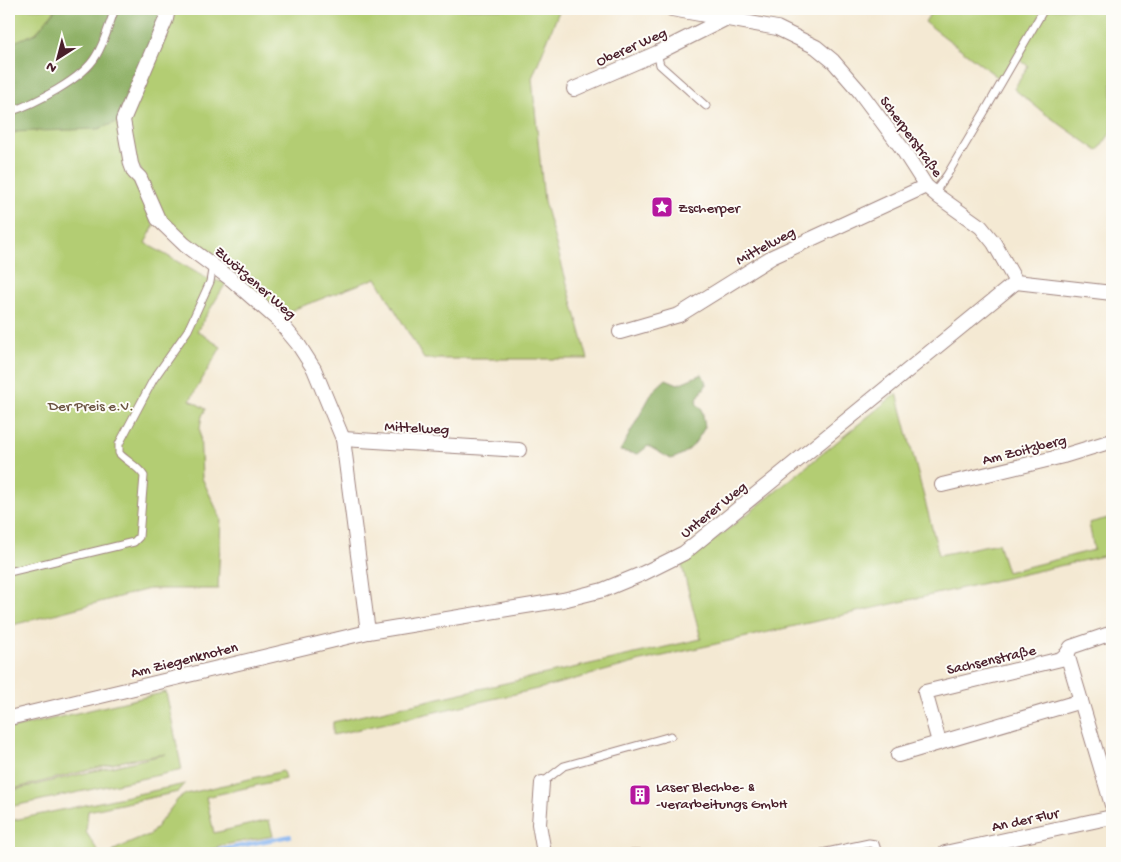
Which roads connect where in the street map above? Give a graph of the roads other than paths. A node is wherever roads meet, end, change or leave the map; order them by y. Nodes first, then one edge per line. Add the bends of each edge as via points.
1 (115, 9) edge
2 (168, 9) edge
3 (672, 9) edge
4 (1044, 9) edge
5 (727, 18) junction
6 (657, 53) junction
7 (574, 89) dead end
8 (706, 106) dead end
9 (9, 112) edge
10 (930, 189) junction
11 (213, 264) junction
12 (1016, 282) junction
13 (1112, 293) edge
14 (620, 332) dead end
15 (343, 439) junction
16 (1112, 441) edge
17 (519, 450) dead end
18 (942, 485) dead end
19 (9, 572) edge
20 (368, 632) junction
21 (1112, 633) edge
22 (1067, 654) junction
23 (1081, 701) junction
24 (9, 718) edge
25 (671, 736) dead end
26 (939, 742) junction
27 (898, 755) dead end
28 (542, 782) joint
29 (1112, 805) edge
30 (1112, 817) edge
31 (544, 853) edge
32 (632, 853) edge
33 (639, 853) edge
34 (707, 853) edge
35 (714, 853) edge
36 (822, 853) edge
37 (878, 853) edge
38 (945, 853) edge

1 - 9 lane via 96,57 83,72 38,101
2 - 11 street, Zwötzener Weg via 123,120 124,129 131,164 158,220 185,245
3 - 5 street, Scherperstraße
4 - 10 lane via 961,151
5 - 6 street, Oberer Weg
5 - 10 street, Scherperstraße via 777,28 816,47 833,61 872,107
6 - 7 street, Oberer Weg
6 - 8 lane via 660,65
10 - 12 street, Scherperstraße via 980,227 994,243
10 - 14 street, Mittelweg via 772,257 679,315
11 - 15 street, Zwötzener Weg via 278,320 298,344 314,369
11 - 19 lane via 210,282 188,330 153,380 119,444 119,452 144,476 139,537 134,542
12 - 13 street
12 - 20 street, Unterer Weg via 684,553 603,590 563,600
15 - 17 street, Mittelweg
15 - 20 street, Zwötzener Weg
16 - 18 street, Am Zoitzberg
20 - 24 street, Am Ziegenknoten
21 - 22 street via 1070,646
22 - 23 street
22 - 26 street, Sachsenstraße via 1061,660 925,692
23 - 26 street
23 - 29 street
25 - 28 lane via 564,766
26 - 27 street
28 - 31 street via 538,824
30 - 38 street, An der Flur
32 - 33 lane
34 - 35 lane
36 - 37 lane via 869,843 875,844

